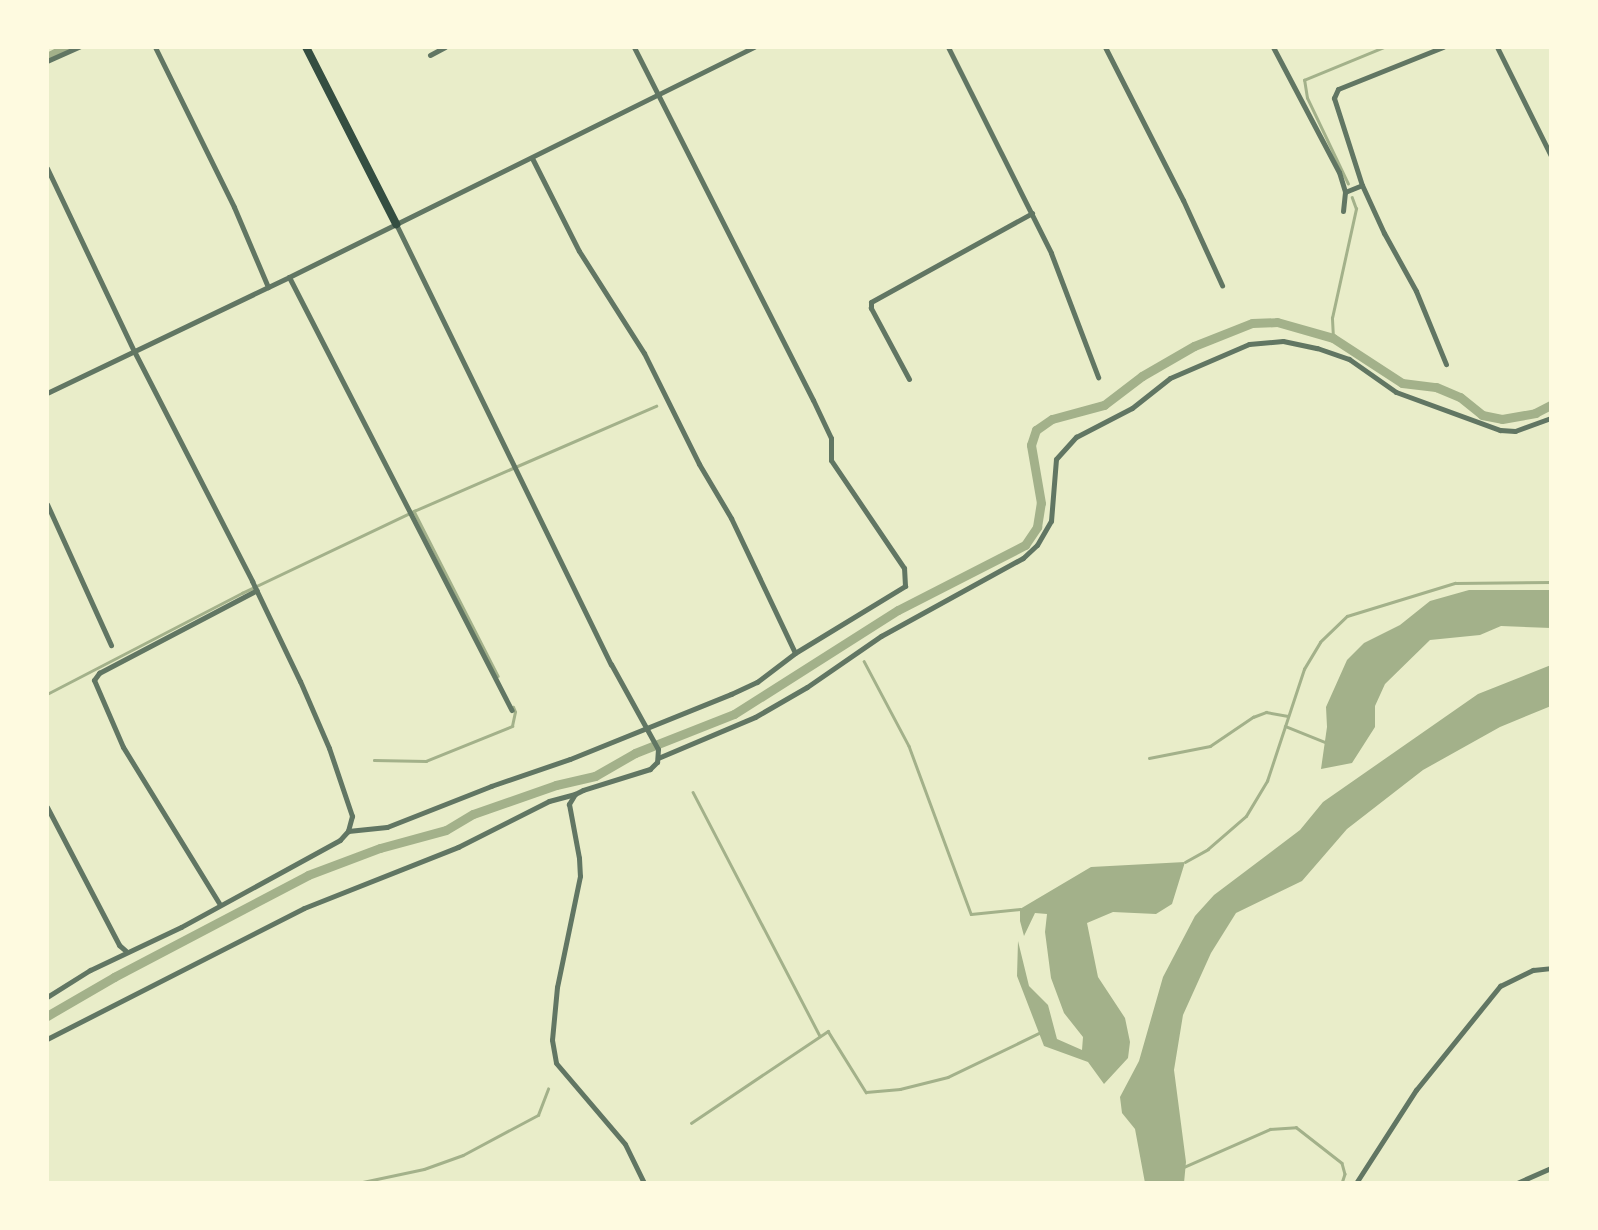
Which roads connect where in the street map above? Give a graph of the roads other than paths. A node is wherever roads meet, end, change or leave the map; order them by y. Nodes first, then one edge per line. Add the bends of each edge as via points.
1 (79, 47) edge
2 (155, 47) edge
3 (306, 47) edge
4 (445, 47) edge
5 (634, 47) edge
6 (754, 47) edge
7 (948, 47) edge
8 (1105, 47) edge
9 (1273, 47) edge
10 (1443, 47) edge
11 (1497, 47) edge
12 (430, 55) dead end
13 (47, 61) edge
14 (659, 96) junction
15 (1551, 156) edge
16 (532, 158) junction
17 (47, 168) edge
18 (1362, 185) junction
19 (1345, 192) junction
20 (1343, 211) dead end
21 (1032, 214) junction
22 (396, 224) junction
23 (289, 277) junction
24 (1222, 285) dead end
25 (268, 287) junction
26 (134, 351) junction
27 (1446, 363) dead end
28 (1098, 377) dead end
29 (909, 379) dead end
30 (47, 393) edge
31 (1551, 418) edge
32 (47, 504) edge
33 (256, 589) junction
34 (111, 645) dead end
35 (795, 653) junction
36 (512, 710) dead end
37 (647, 727) junction
38 (658, 758) junction
39 (575, 794) junction
40 (47, 807) edge
41 (348, 831) junction
42 (219, 903) junction
43 (126, 951) junction
44 (1551, 968) edge
45 (47, 997) edge
46 (47, 1039) edge
47 (1551, 1168) edge
48 (644, 1183) edge
49 (1356, 1183) edge
50 (1517, 1183) edge

1 - 13 street
2 - 25 street
3 - 22 main road
4 - 12 street
5 - 14 street
6 - 14 street
7 - 21 street
8 - 24 street
9 - 19 street via 1339,172
10 - 18 street via 1335,93 1337,117
11 - 15 street
14 - 16 street
14 - 35 street via 825,425 832,443 831,460 906,576 903,588
16 - 22 street
16 - 35 street via 579,251 644,353 699,464 732,518
17 - 26 street
18 - 19 street
18 - 27 street via 1416,291
19 - 20 street
21 - 28 street
21 - 29 street via 871,302
22 - 23 street
22 - 37 street via 611,664
23 - 25 street
23 - 36 street
25 - 26 street
26 - 30 street
26 - 33 street
31 - 38 street via 1518,431 1500,430 1396,392 1349,359 1283,341 1250,344 1170,378 1132,408 1076,437 1056,459 1051,521 1023,558 881,636 755,717
32 - 34 street
33 - 41 street via 329,748 351,812
33 - 42 street via 99,673 94,680 124,747
35 - 37 street via 757,682
37 - 38 street
37 - 41 street via 387,827
38 - 39 street via 642,774
39 - 46 street via 549,801 458,846 294,912
39 - 48 street via 568,808 580,876 557,987 552,1049 560,1071 625,1144
40 - 43 street
41 - 42 street via 340,840
42 - 43 street via 138,949
43 - 45 street
44 - 49 street via 1533,970 1500,986 1416,1090
47 - 50 street

